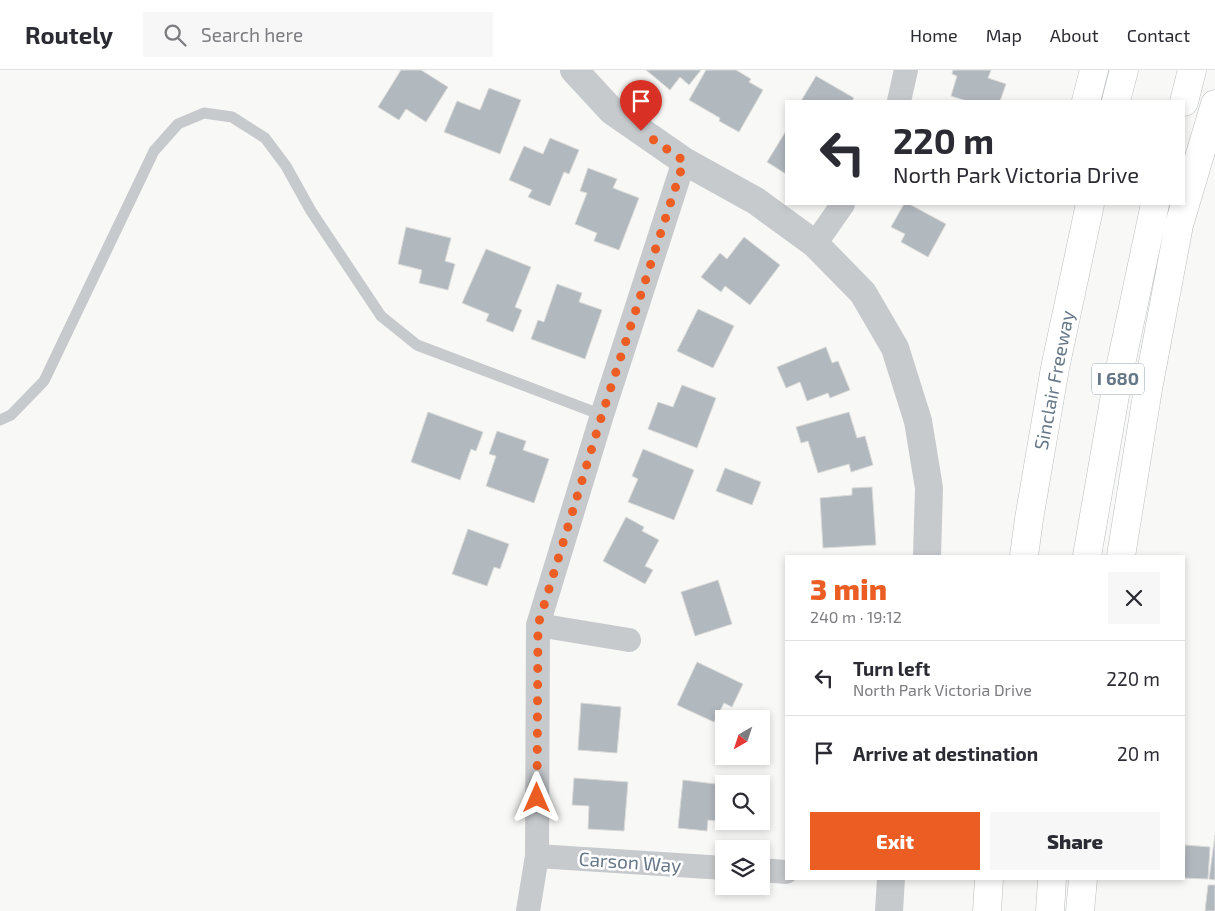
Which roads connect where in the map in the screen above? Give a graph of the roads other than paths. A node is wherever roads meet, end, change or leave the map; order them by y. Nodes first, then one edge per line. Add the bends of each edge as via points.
1 (574, 70) edge
2 (906, 70) edge
3 (1094, 70) edge
4 (1124, 70) edge
5 (1192, 70) edge
6 (899, 100) edge
7 (1086, 100) edge
8 (1116, 100) edge
9 (1184, 100) edge
10 (1215, 104) edge
11 (1215, 154) edge
12 (684, 161) junction
13 (842, 205) edge
14 (1072, 205) edge
15 (1090, 205) edge
16 (1155, 205) edge
17 (1185, 205) edge
18 (1185, 205) edge
19 (816, 244) junction
20 (1055, 368) junction
21 (1148, 389) junction
22 (602, 415) junction
23 (0, 420) edge
24 (927, 555) edge
25 (1024, 555) edge
26 (1087, 555) edge
27 (1121, 555) edge
28 (538, 625) junction
29 (629, 640) dead end
30 (537, 856) junction
31 (715, 867) edge
32 (770, 871) edge
33 (785, 872) edge
34 (890, 880) edge
35 (989, 880) edge
36 (1052, 880) edge
37 (1083, 880) edge
38 (528, 911) edge
39 (889, 911) edge
40 (987, 911) edge
41 (1050, 911) edge
42 (1080, 911) edge

1 - 12 street via 612,111
2 - 6 street
3 - 7 highway
4 - 8 highway
5 - 9 highway
10 - 18 highway, I 680
11 - 21 highway
12 - 19 street via 756,201
12 - 22 street
13 - 19 street
14 - 20 highway
15 - 20 highway, Sinclair Freeway
16 - 26 highway, I 680 via 1118,378
17 - 21 highway, I 680
19 - 24 street via 863,293 895,348 918,421 929,488
20 - 25 highway, Sinclair Freeway
21 - 27 highway, I 680
22 - 23 lane via 417,345 381,316 265,138 232,117 204,113 178,124 154,151 44,381 11,415
22 - 28 street
28 - 29 street
28 - 30 street
30 - 31 street, Carson Way
30 - 38 street
32 - 33 street
34 - 39 street
35 - 40 highway
36 - 41 highway
37 - 42 highway

